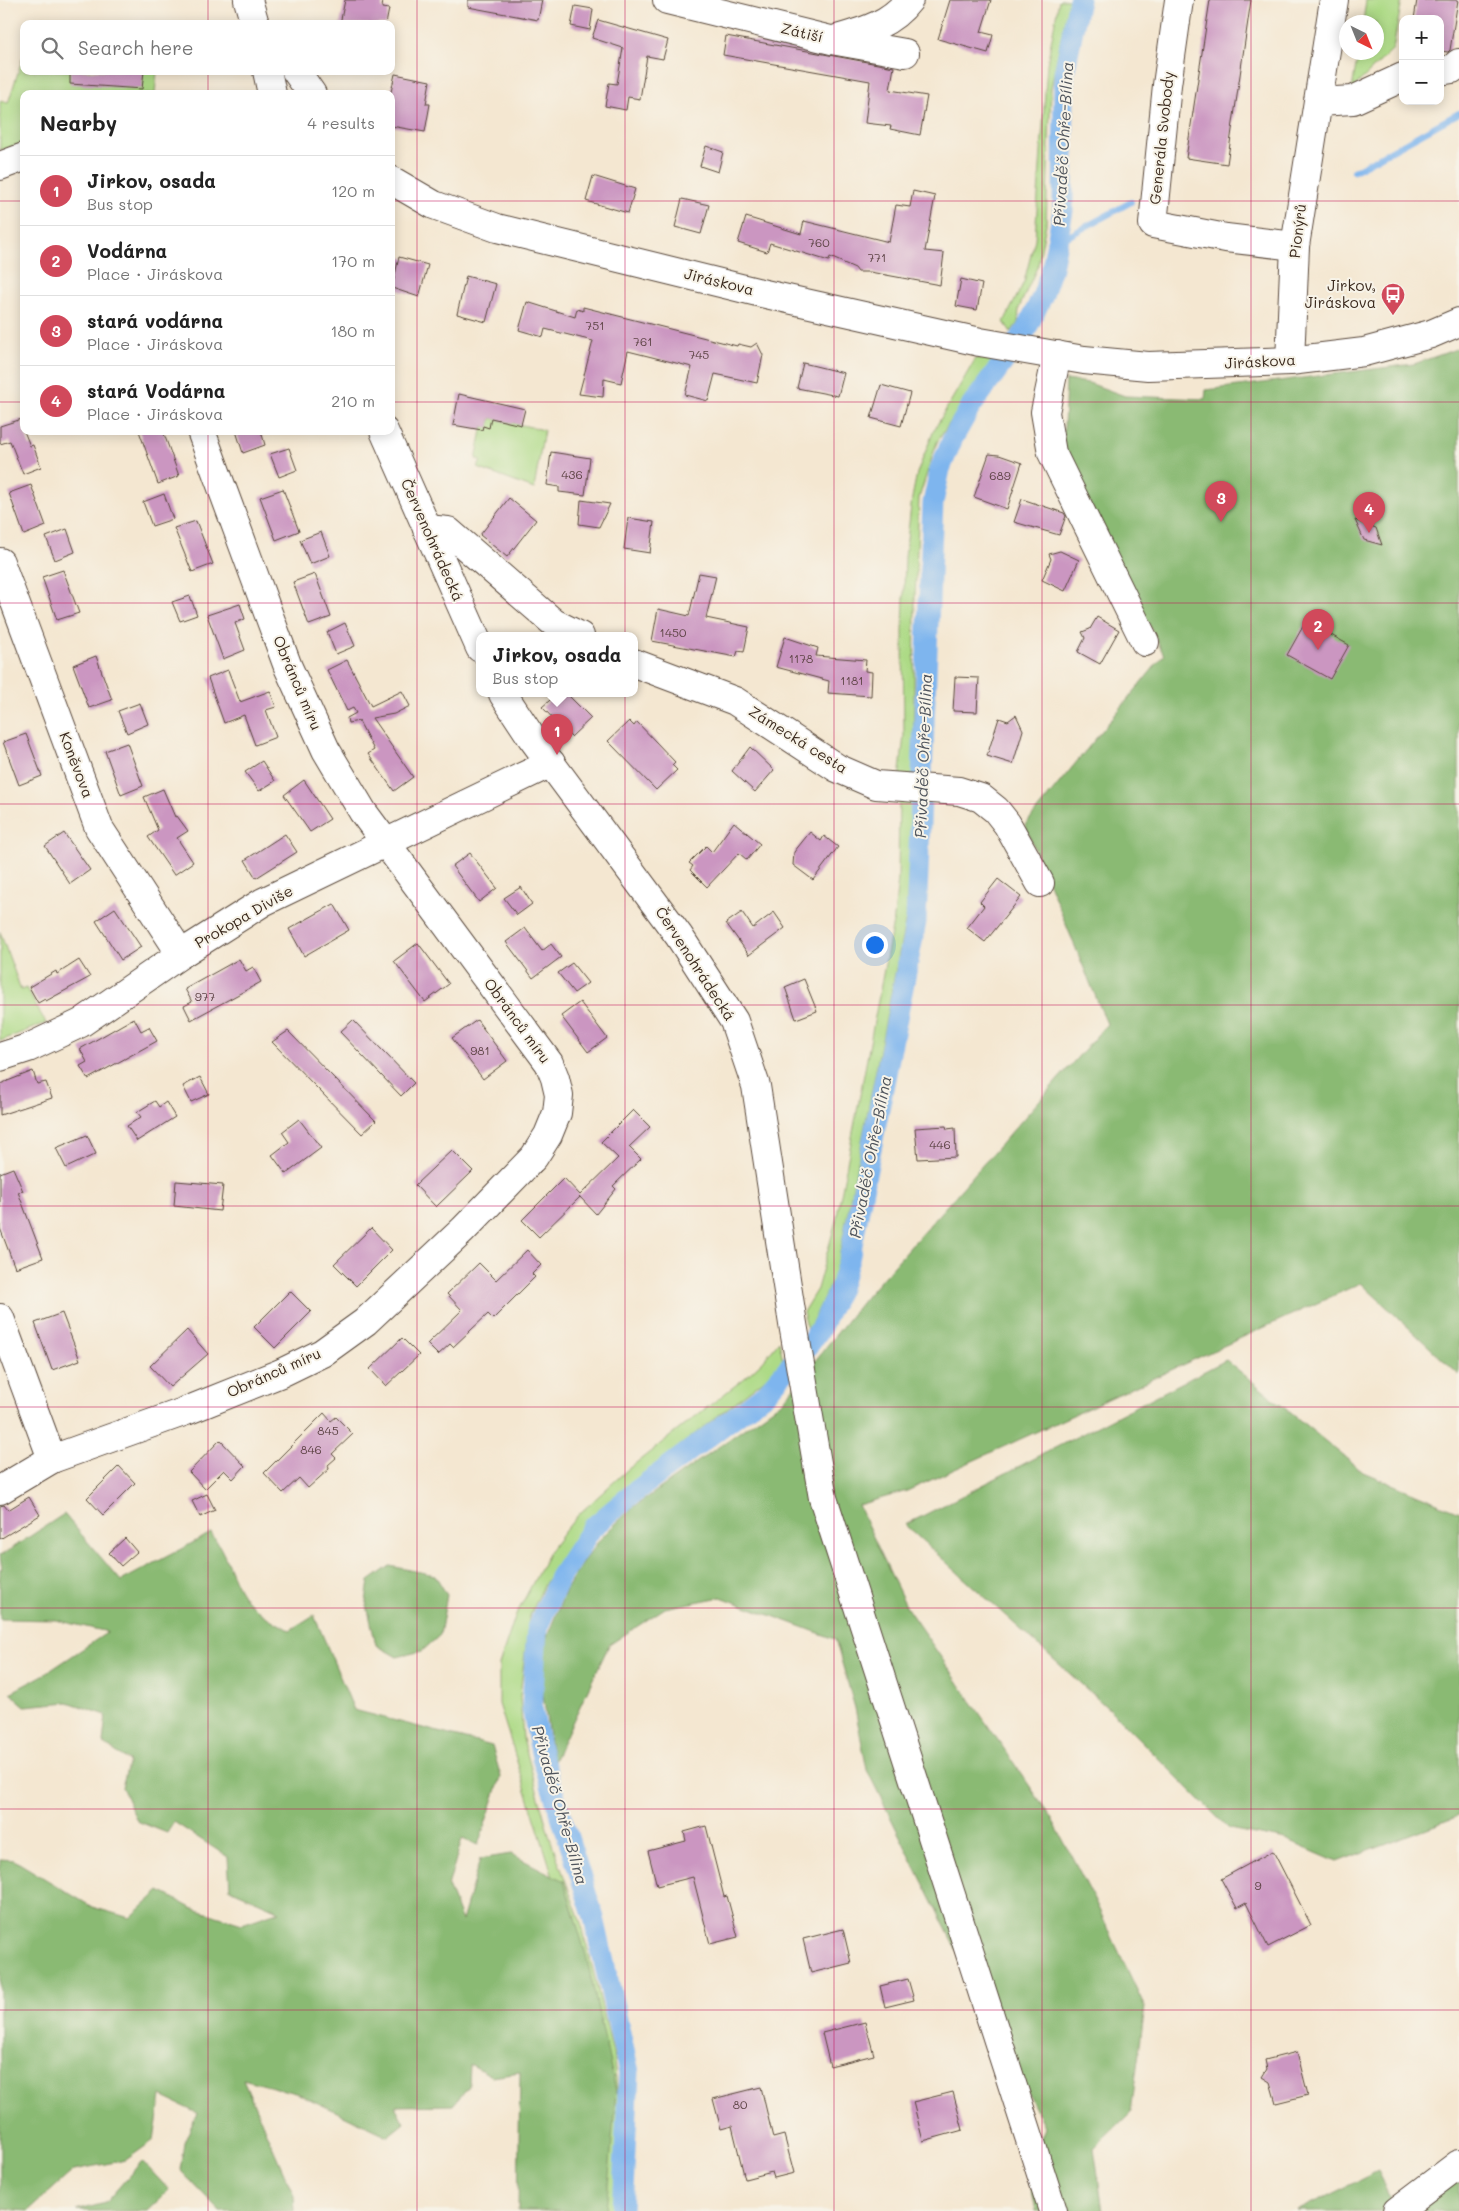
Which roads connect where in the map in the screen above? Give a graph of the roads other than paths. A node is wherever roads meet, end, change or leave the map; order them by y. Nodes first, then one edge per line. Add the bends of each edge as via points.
1 (668, 0) edge
2 (909, 0) edge
3 (1179, 0) edge
4 (1334, 0) edge
5 (716, 6) edge
6 (831, 40) junction
7 (905, 53) dead end
8 (1459, 63) edge
9 (1444, 71) edge
10 (267, 75) edge
11 (299, 75) edge
12 (1399, 79) edge
13 (271, 90) edge
14 (309, 90) edge
15 (1318, 102) junction
16 (20, 158) edge
17 (0, 166) edge
18 (395, 182) edge
19 (395, 198) edge
20 (434, 205) junction
21 (1295, 246) junction
22 (1459, 322) edge
23 (1053, 354) junction
24 (1290, 362) junction
25 (202, 435) edge
26 (386, 435) edge
27 (427, 529) junction
28 (0, 562) edge
29 (572, 632) edge
30 (476, 639) edge
31 (1145, 642) dead end
32 (638, 665) edge
33 (505, 697) edge
34 (551, 763) junction
35 (386, 844) junction
36 (1040, 883) dead end
37 (181, 954) junction
38 (0, 1058) edge
39 (0, 1318) edge
40 (52, 1459) junction
41 (0, 1490) edge
42 (1459, 2164) edge
43 (1053, 2211) edge
44 (1397, 2211) edge

1 - 5 street, Zátiší
2 - 6 street via 901,11 873,29
3 - 21 street, Generála Svobody via 1166,93 1154,224 1226,238
4 - 15 street, Pionýrů
5 - 6 street, Zátiší
6 - 7 street, Zátiší
8 - 9 street via 1452,70
10 - 13 street
11 - 14 street
12 - 15 street via 1353,100
15 - 21 street, Pionýrů
16 - 17 street
18 - 20 street, Jiráskova
19 - 20 street
20 - 23 street, Jiráskova via 497,228 761,293 986,343
21 - 24 street, Pionýrů
22 - 24 street, Jiráskova via 1431,334 1364,352
23 - 24 street, Jiráskova via 1148,366
23 - 31 street via 1045,412 1052,453
25 - 35 street, Obránců míru via 288,667 326,750
26 - 27 street, Červenohrádecká
27 - 29 street via 448,531 554,623
27 - 30 street, Červenohrádecká
28 - 37 street, Koněvova via 99,828
32 - 36 street, Zámecká cesta via 735,701 837,768 876,785 958,791 980,798 1007,824
33 - 34 street, Červenohrádecká
34 - 35 street, Prokopa Diviše
34 - 43 street, Červenohrádecká via 679,936 734,1021 756,1086 823,1498
35 - 37 street, Prokopa Diviše via 263,902
35 - 40 street, Obránců míru via 549,1063 559,1095 548,1135 534,1157 463,1230 377,1312 322,1353 186,1411
37 - 38 street, Prokopa Diviše via 81,1023
39 - 40 street
40 - 41 street, Obránců míru
42 - 44 street

